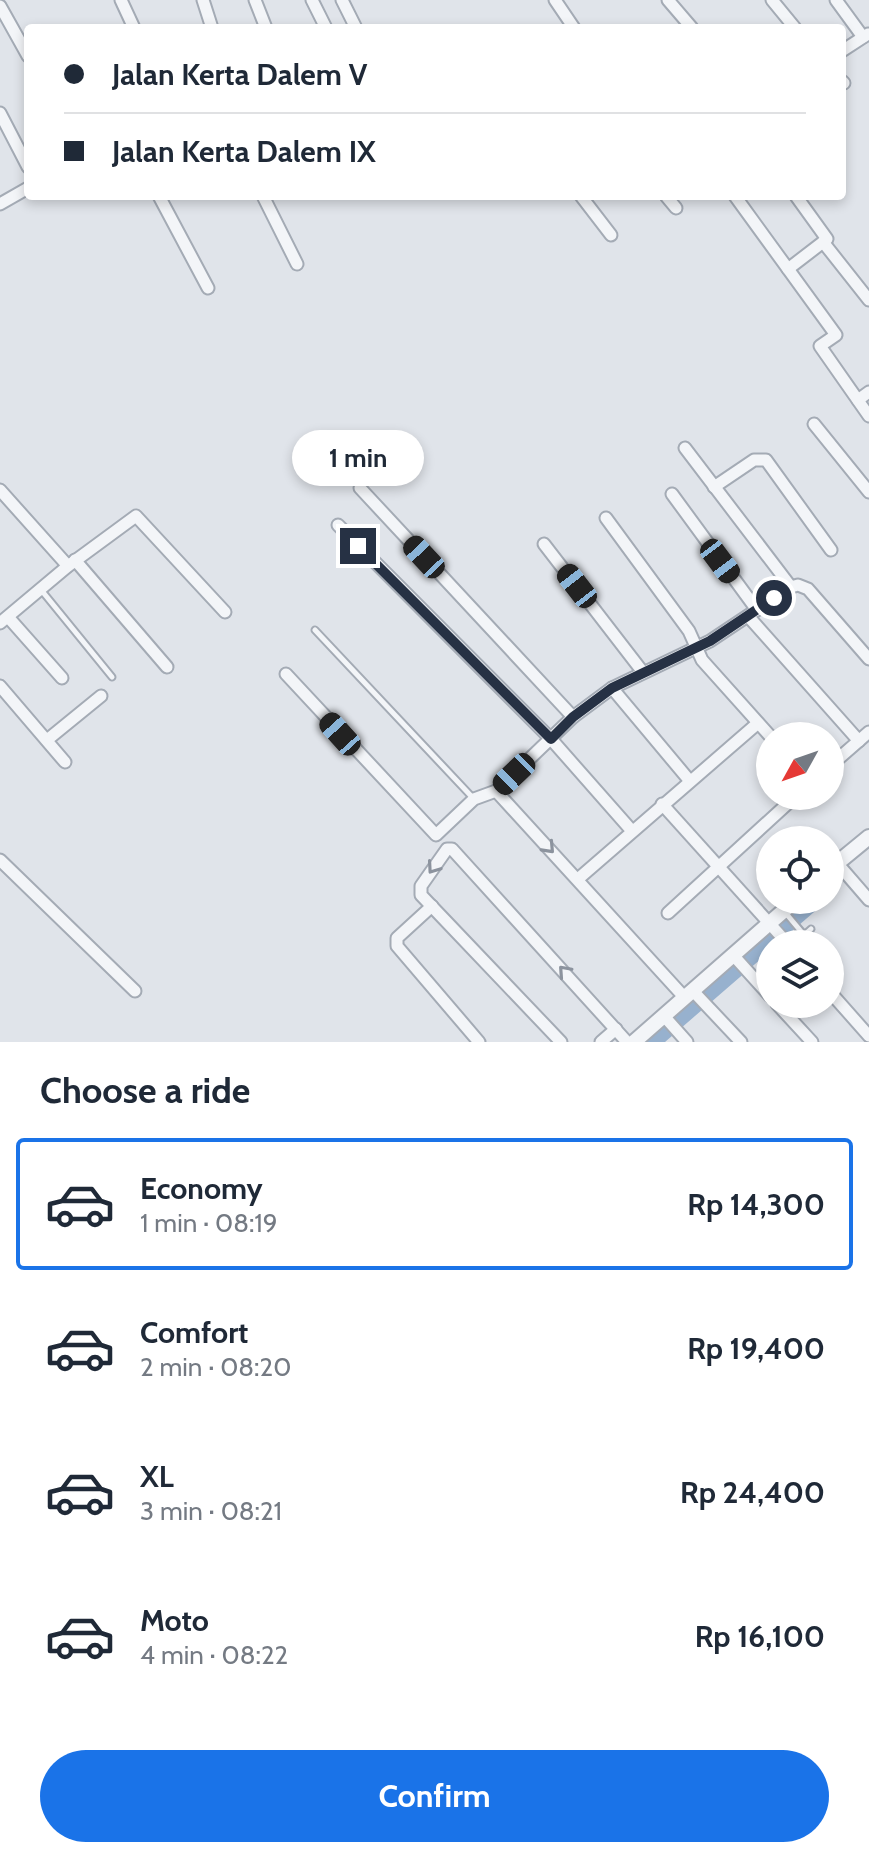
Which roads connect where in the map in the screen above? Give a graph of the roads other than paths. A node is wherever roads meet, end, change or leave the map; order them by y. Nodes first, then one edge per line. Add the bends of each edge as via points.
1 (121, 0) edge
2 (203, 0) edge
3 (255, 0) edge
4 (312, 0) edge
5 (342, 0) edge
6 (555, 0) edge
7 (668, 0) edge
8 (772, 0) edge
9 (836, 0) edge
10 (0, 6) edge
11 (132, 24) edge
12 (211, 24) edge
13 (264, 24) edge
14 (324, 24) edge
15 (354, 24) edge
16 (571, 24) edge
17 (689, 24) edge
18 (792, 24) edge
19 (866, 35) edge
20 (846, 48) edge
21 (24, 49) edge
22 (0, 113) edge
23 (24, 159) edge
24 (24, 190) edge
25 (161, 200) edge
26 (265, 200) edge
27 (584, 200) edge
28 (669, 200) edge
29 (738, 200) edge
30 (799, 200) edge
31 (0, 204) edge
32 (676, 208) dead end
33 (611, 235) dead end
34 (823, 242) junction
35 (297, 264) dead end
36 (788, 269) junction
37 (208, 288) dead end
38 (869, 300) edge
39 (869, 392) edge
40 (858, 400) junction
41 (869, 416) edge
42 (814, 424) dead end
43 (685, 448) dead end
44 (714, 487) junction
45 (360, 488) dead end
46 (0, 490) edge
47 (869, 492) edge
48 (672, 494) dead end
49 (606, 518) dead end
50 (338, 525) dead end
51 (544, 544) dead end
52 (831, 550) dead end
53 (71, 563) junction
54 (794, 586) junction
55 (41, 589) junction
56 (225, 612) dead end
57 (752, 613) junction
58 (4, 620) edge
59 (315, 630) dead end
60 (696, 646) junction
61 (869, 659) edge
62 (167, 667) dead end
63 (642, 671) junction
64 (286, 674) dead end
65 (112, 677) dead end
66 (62, 678) dead end
67 (0, 686) edge
68 (612, 688) junction
69 (101, 696) dead end
70 (573, 717) junction
71 (757, 722) edge
72 (756, 725) edge
73 (869, 732) edge
74 (551, 739) junction
75 (47, 740) junction
76 (859, 741) junction
77 (844, 754) edge
78 (65, 762) dead end
79 (689, 780) junction
80 (496, 791) junction
81 (474, 799) junction
82 (662, 804) junction
83 (781, 810) edge
84 (632, 831) junction
85 (866, 844) edge
86 (0, 860) edge
87 (844, 861) edge
88 (720, 868) junction
89 (844, 874) edge
90 (578, 879) junction
91 (869, 900) edge
92 (432, 906) junction
93 (668, 913) dead end
94 (783, 914) edge
95 (787, 914) edge
96 (770, 926) junction
97 (775, 930) edge
98 (800, 930) edge
99 (735, 957) junction
100 (756, 981) edge
101 (135, 991) dead end
102 (691, 994) junction
103 (844, 1008) edge
104 (665, 1018) junction
105 (790, 1018) edge
106 (616, 1029) junction
107 (869, 1036) edge
108 (635, 1041) edge
109 (479, 1042) edge
110 (561, 1042) edge
111 (601, 1042) edge
112 (687, 1042) edge
113 (741, 1042) edge
114 (812, 1042) edge

1 - 11 street
2 - 12 street
3 - 13 street
4 - 14 street
5 - 15 street
6 - 16 street
7 - 17 street
8 - 18 street
9 - 19 street
10 - 21 street
19 - 20 street
22 - 23 street
24 - 31 street
25 - 37 street
26 - 35 street
27 - 33 street
28 - 32 street
29 - 36 street
30 - 34 street via 827,239
34 - 36 street
34 - 38 street
36 - 40 street via 836,335 820,346
39 - 40 street
40 - 41 street
42 - 47 street
43 - 44 street
44 - 52 street via 754,460 766,460
44 - 54 street
45 - 70 street
46 - 53 street
48 - 57 street
49 - 60 street
50 - 74 street
51 - 63 street
53 - 55 street
53 - 56 street via 137,516
53 - 62 street
54 - 57 street
54 - 61 street via 810,591
55 - 58 street
55 - 65 lane
57 - 60 street
57 - 76 street
58 - 66 street
59 - 81 lane
60 - 63 street
60 - 71 street via 702,660
63 - 68 street
64 - 81 street via 436,835
67 - 75 street
68 - 70 street
68 - 79 street
69 - 75 street
70 - 74 street
72 - 79 street
73 - 76 street
74 - 80 street
74 - 84 street
75 - 78 street
76 - 77 street
79 - 82 street
80 - 81 street
80 -> 90 street
82 - 84 street
82 - 88 street
83 - 88 street
84 - 90 street
85 - 87 street
86 - 101 street
88 - 93 street
88 - 96 street
89 - 91 street
90 - 102 street
106 -> 92 street via 451,848 419,890
92 - 109 street via 397,938 397,946
92 - 110 street
94 - 96 street
95 - 98 lane
96 - 97 street
96 - 99 street
99 - 100 street
99 - 102 street
102 - 104 street
102 - 113 street
103 - 107 street
104 - 108 street
104 - 112 street
105 - 114 street
106 - 108 street
106 - 111 street

